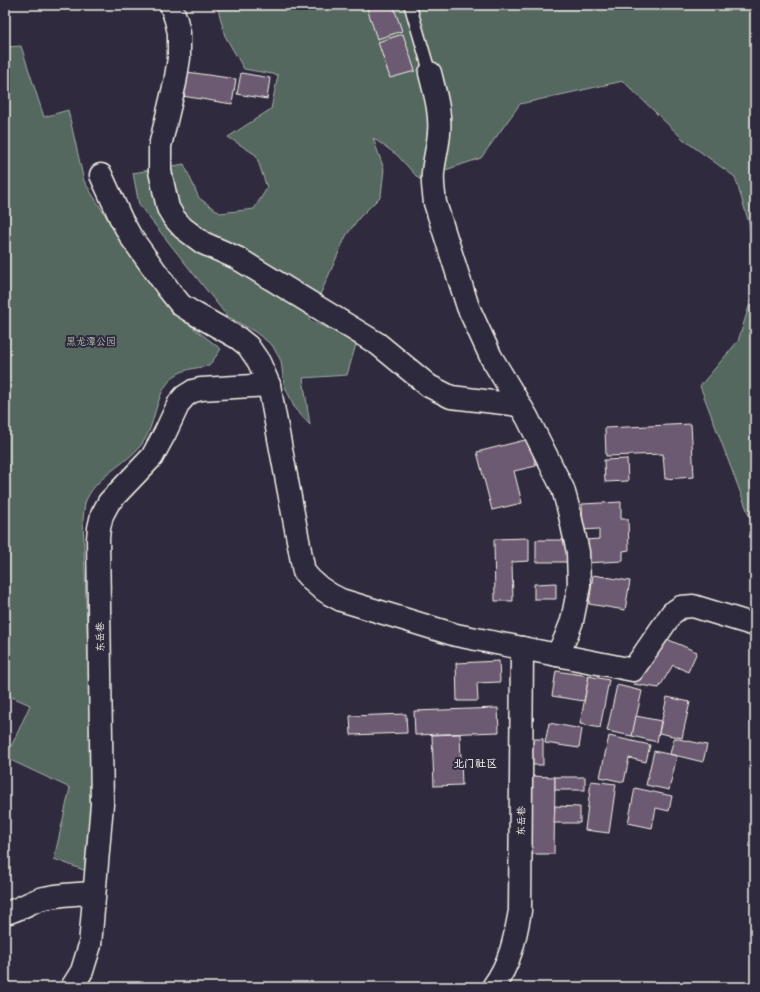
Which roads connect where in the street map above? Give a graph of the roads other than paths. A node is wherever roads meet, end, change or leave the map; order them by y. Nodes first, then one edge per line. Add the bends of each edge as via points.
1 (171, 5) edge
2 (410, 5) edge
3 (430, 73) joint
4 (101, 175) dead end
5 (269, 385) junction
6 (519, 405) junction
7 (755, 625) edge
8 (522, 648) junction
9 (556, 655) junction
10 (94, 893) junction
11 (5, 913) edge
12 (72, 987) edge
13 (493, 987) edge

1 - 6 street via 178,32 179,58 160,146 160,171 168,208 174,218 203,243 236,258 378,344 429,386 451,397
2 - 3 lane
3 - 6 street via 439,121 433,174 435,203 468,307 491,357
4 - 5 street via 131,237 169,290 181,305 248,346 259,362
5 - 8 street via 304,572 311,580 329,595 341,600 456,635
5 - 10 street, 东岳巷 via 201,389 185,396 152,457 109,502 102,514 98,539 102,804
6 - 9 street via 563,488 578,552 579,580 576,603 570,627
7 - 9 street via 687,606 672,613 633,670
8 - 9 street
8 - 13 street, 东岳巷 via 520,912 510,955
10 - 11 street via 53,896
10 - 12 street, 东岳巷 via 87,958

